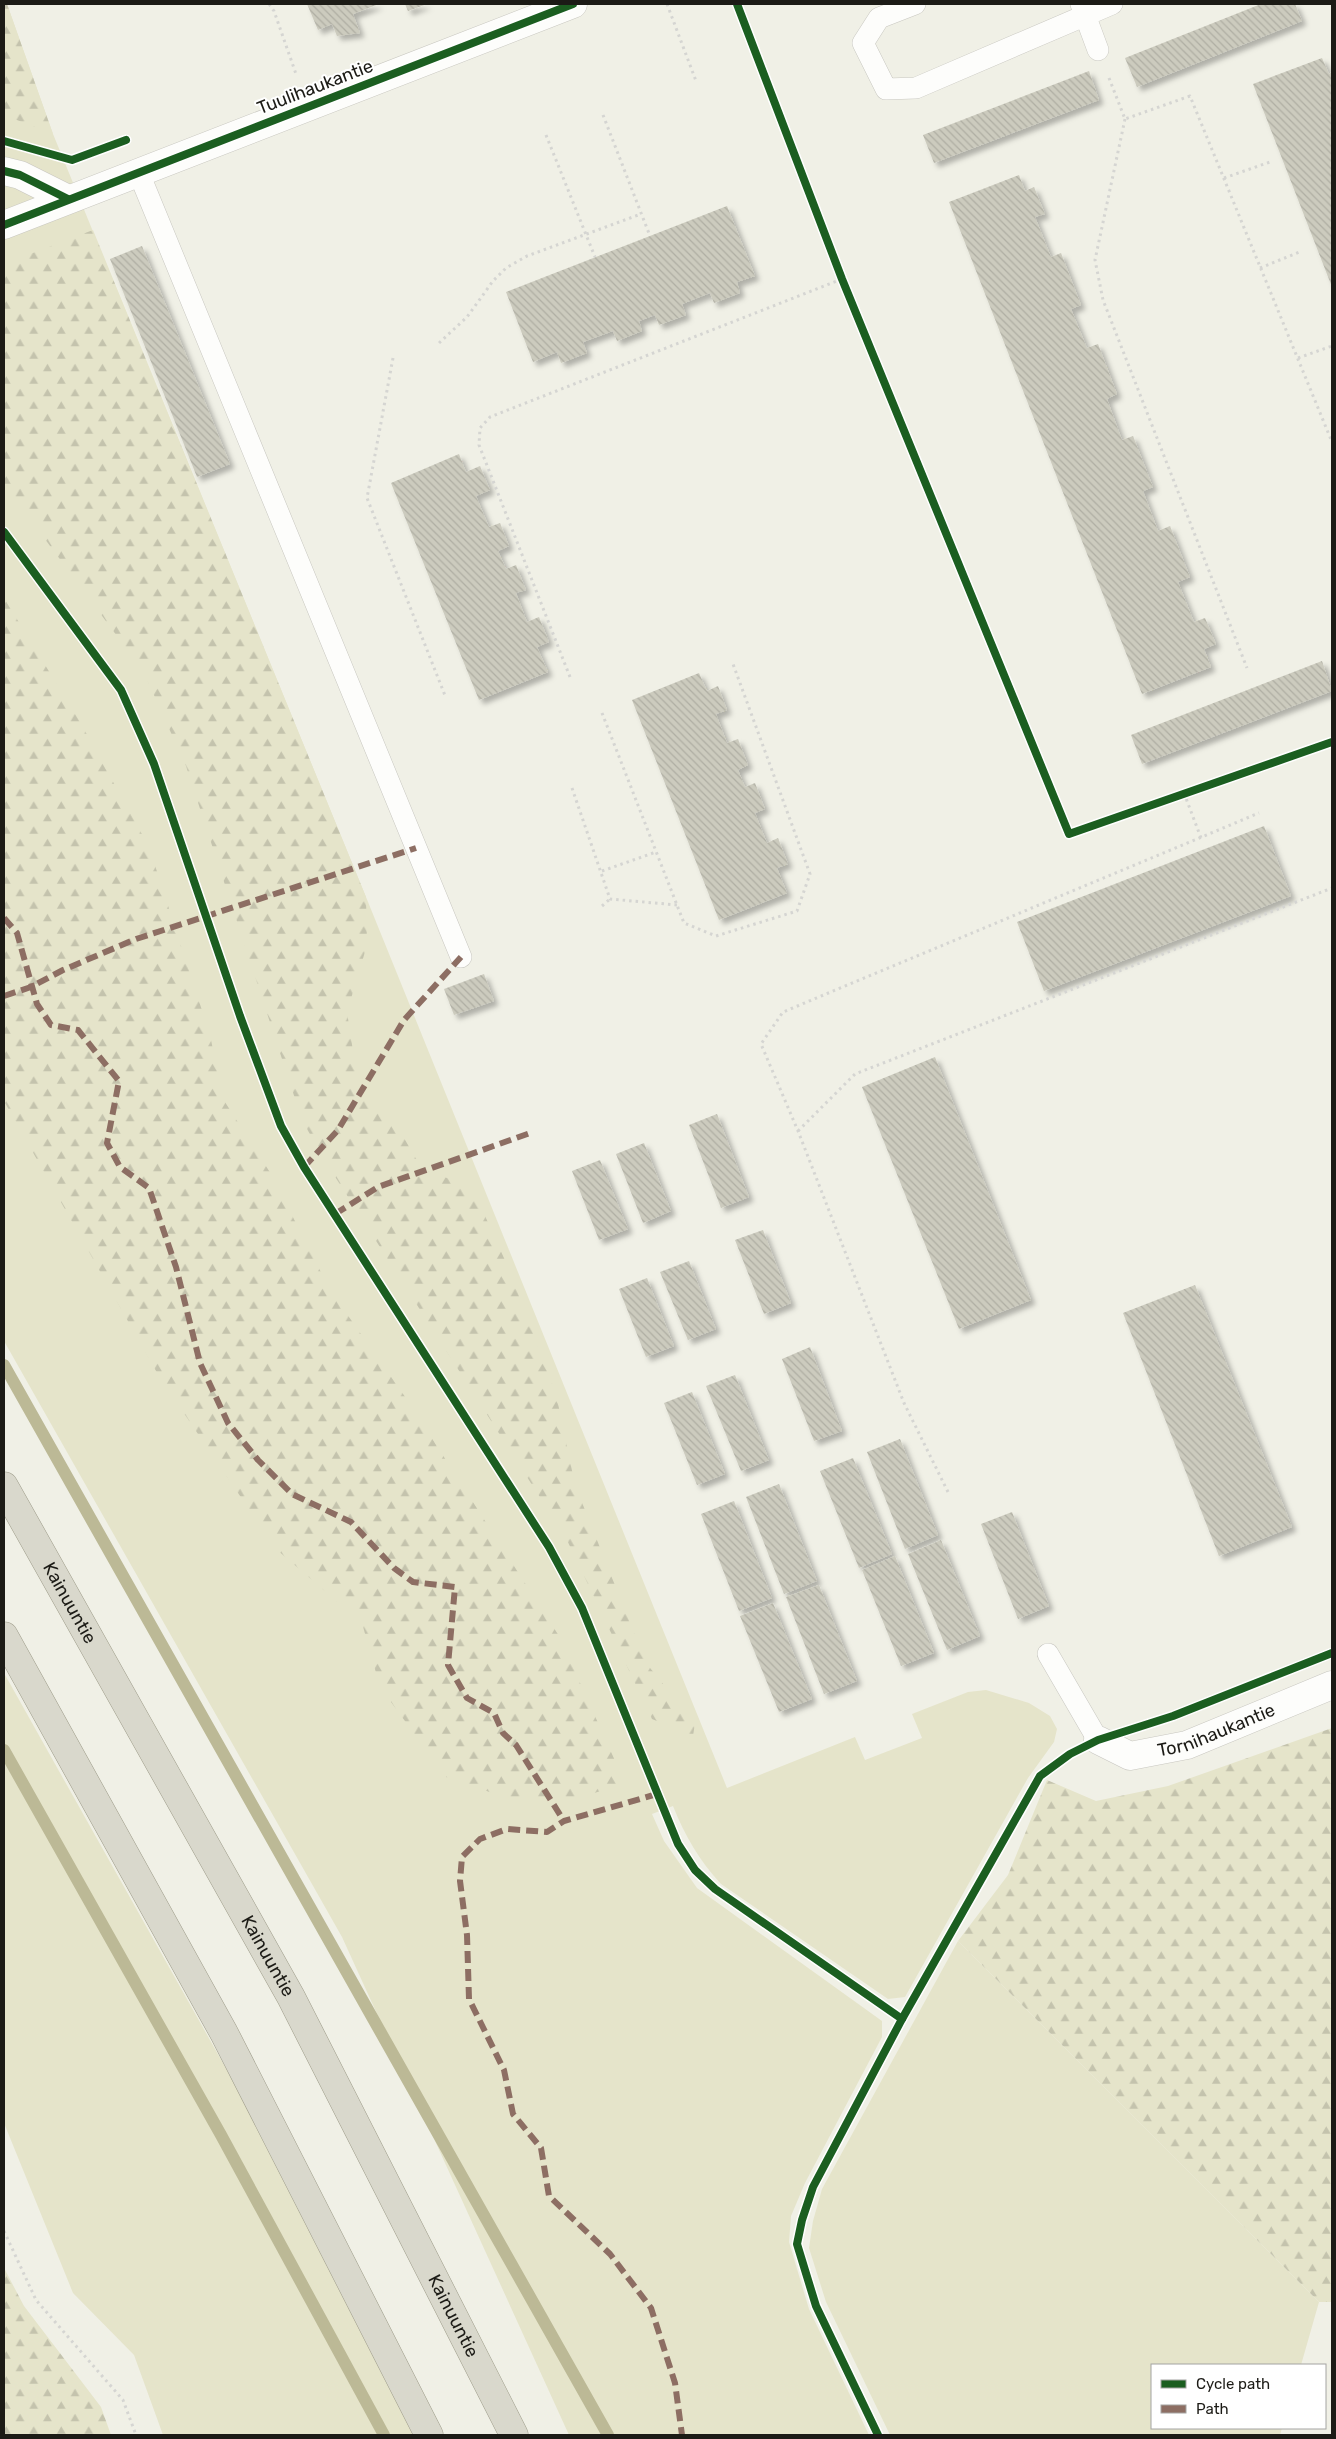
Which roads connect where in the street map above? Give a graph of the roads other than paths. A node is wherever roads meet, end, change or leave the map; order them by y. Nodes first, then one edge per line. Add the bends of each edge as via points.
1 (573, 4) edge
2 (915, 4) edge
3 (1112, 4) edge
4 (1083, 9) edge
5 (1098, 50) road end
6 (4, 171) edge
7 (138, 171) junction
8 (68, 199) junction
9 (4, 224) edge
10 (461, 957) dead end
11 (4, 1486) edge
12 (4, 1636) edge
13 (1048, 1654) dead end
14 (1332, 1685) edge
15 (1098, 1740) joint
16 (429, 2435) edge
17 (514, 2435) edge

1 - 7 street, Tuulihaukantie
2 - 4 lane via 879,18 863,43 886,89 916,88
3 - 4 lane
4 - 5 lane
6 - 8 street via 20,175
7 - 8 street, Tuulihaukantie
7 - 10 lane
8 - 9 street, Tuulihaukantie
11 - 17 highway, Kainuuntie via 291,1997
12 - 16 highway via 224,2032
13 - 15 lane
14 - 15 street, Tornihaukantie via 1187,1745 1130,1756

